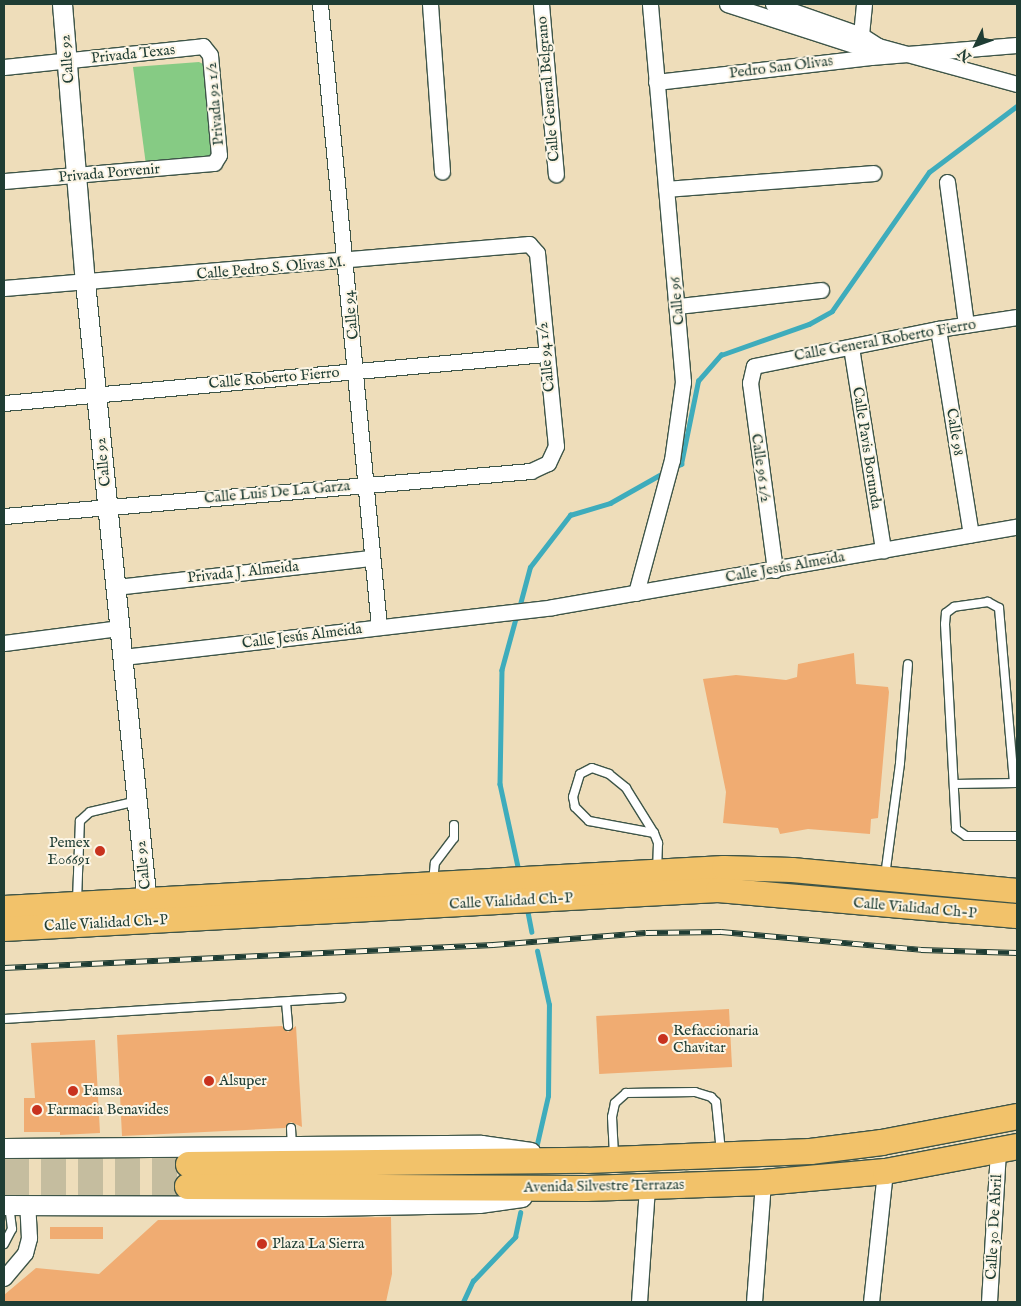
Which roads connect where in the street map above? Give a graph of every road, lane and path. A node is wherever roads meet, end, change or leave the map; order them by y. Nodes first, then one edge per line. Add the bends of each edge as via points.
1 (62, 4) edge
2 (320, 4) edge
3 (430, 4) edge
4 (541, 4) edge
5 (650, 4) edge
6 (727, 4) edge
7 (773, 4) edge
8 (864, 4) edge
9 (1017, 45) edge
10 (203, 46) joint
11 (859, 47) junction
12 (905, 54) junction
13 (68, 61) junction
14 (4, 67) edge
15 (656, 82) junction
16 (1017, 84) edge
17 (214, 163) joint
18 (442, 172) dead end
19 (873, 172) dead end
20 (556, 174) dead end
21 (77, 176) junction
22 (4, 181) edge
23 (947, 182) dead end
24 (666, 189) junction
25 (535, 249) joint
26 (345, 262) junction
27 (85, 282) junction
28 (4, 288) edge
29 (821, 290) dead end
30 (678, 306) junction
31 (1017, 317) edge
32 (966, 325) junction
33 (938, 329) junction
34 (851, 346) junction
35 (545, 354) junction
36 (754, 366) joint
37 (356, 370) junction
38 (96, 395) junction
39 (4, 403) edge
40 (548, 463) joint
41 (367, 483) junction
42 (108, 508) junction
43 (4, 516) edge
44 (1017, 527) edge
45 (971, 534) junction
46 (883, 550) junction
47 (371, 558) junction
48 (775, 570) junction
49 (116, 586) junction
50 (636, 593) junction
51 (379, 627) junction
52 (120, 628) junction
53 (4, 643) edge
54 (123, 657) junction
55 (908, 664) dead end
56 (1016, 783) edge
57 (954, 784) junction
58 (137, 801) junction
59 (454, 825) dead end
60 (654, 833) junction
61 (1017, 836) edge
62 (654, 883) junction
63 (1017, 891) edge
64 (883, 892) junction
65 (434, 895) junction
66 (4, 908) edge
67 (148, 910) junction
68 (78, 915) junction
69 (1017, 916) edge
70 (4, 929) edge
71 (341, 998) dead end
72 (286, 1002) junction
73 (4, 1019) edge
74 (288, 1026) dead end
75 (1017, 1116) edge
76 (4, 1148) edge
77 (1008, 1149) edge
78 (721, 1154) junction
79 (614, 1158) junction
80 (586, 1160) junction
81 (885, 1171) junction
82 (763, 1182) junction
83 (647, 1187) junction
84 (585, 1188) junction
85 (13, 1205) edge
86 (4, 1244) edge
87 (4, 1278) edge
88 (639, 1302) edge
89 (754, 1302) edge
90 (871, 1302) edge
91 (989, 1302) edge

1 - 13 street, Calle 92
2 - 26 street, Calle 94
3 - 18 street
4 - 20 street, Calle General Belgrano
5 - 15 street, Calle 96
6 - 11 street
7 - 11 street
8 - 11 street
9 - 12 street, Pedro San Olivas
10 - 13 street, Privada Texas
10 - 17 street, Privada 92 1/2 via 210,55 219,155
11 - 12 street, Pedro San Olivas
11 - 12 street via 878,46
11 - 15 street, Pedro San Olivas
12 - 16 street
13 - 14 street, Privada Texas
13 - 21 street, Calle 92
15 - 24 street, Calle 96
17 - 21 street, Privada Porvenir
19 - 24 street
21 - 22 street, Privada Porvenir
21 - 27 street, Calle 92
23 - 32 street
24 - 30 street, Calle 96
25 - 26 street, Calle Pedro S. Olivas M. via 523,243
25 - 35 street, Calle 94 1/2
26 - 27 street, Calle Pedro S. Olivas M.
26 - 37 street, Calle 94
27 - 28 street, Calle Pedro S. Olivas M.
27 - 38 street, Calle 92
29 - 30 street
30 - 50 street, Calle 96 via 683,382 680,420
31 - 32 street, Calle General Roberto Fierro
32 - 33 street, Calle General Roberto Fierro
33 - 34 street, Calle General Roberto Fierro
33 - 45 street, Calle 98
34 - 36 street, Calle General Roberto Fierro
34 - 46 street, Calle Pavis Borunda
35 - 37 street, Calle Roberto Fierro
35 - 40 street, Calle 94 1/2 via 556,446
36 - 48 street, Calle 96 1/2 via 750,382
37 - 38 street, Calle Roberto Fierro
37 - 41 street, Calle 94
38 - 39 street, Calle Roberto Fierro
38 - 42 street, Calle 92
40 - 41 street, Calle Luis De La Garza via 531,471
41 - 42 street, Calle Luis De La Garza
41 - 47 street, Calle 94
42 - 43 street, Calle Luis De La Garza
42 - 49 street, Calle 92
44 - 45 street, Calle Jesús Almeida
45 - 46 street, Calle Jesús Almeida
46 - 48 street, Calle Jesús Almeida
47 - 49 street, Privada J. Almeida
47 - 51 street, Calle 94
48 - 50 street, Calle Jesús Almeida
49 - 52 street, Calle 92
50 - 51 street, Calle Jesús Almeida via 552,607
51 - 54 street, Calle Jesús Almeida
52 - 53 street
52 - 54 street, Calle 92
54 - 58 street, Calle 92
55 - 64 lane via 900,762
56 - 57 lane
56 - 57 lane via 999,608 988,602 954,607 945,617
57 - 61 lane via 954,819 960,834
58 - 67 street, Calle 92
58 - 68 lane via 90,812 80,821
59 - 65 lane via 454,838 435,863
60 - 60 lane via 618,780 592,768 580,774 573,797 575,807 589,821
60 - 62 lane via 658,843
62 - 64 main road, Calle Vialidad Ch-P via 724,868 792,870
62 - 65 main road, Calle Vialidad Ch-P
63 - 64 main road, Calle Vialidad Ch-P
64 - 69 main road, Calle Vialidad Ch-P
65 - 67 main road, Calle Vialidad Ch-P
66 - 68 main road, Calle Vialidad Ch-P
67 - 68 main road, Calle Vialidad Ch-P
68 - 70 main road, Calle Vialidad Ch-P
71 - 72 lane
72 - 73 lane
72 - 74 lane
75 - 78 highway, Avenida Silvestre Terrazas via 881,1142 810,1151
76 - 80 street via 292,1137 481,1145
77 - 81 highway, Avenida Silvestre Terrazas
77 - 91 street, Calle 30 De Abril
78 - 79 highway, Avenida Silvestre Terrazas
78 - 79 lane via 716,1102 711,1097 695,1092 626,1093 615,1103 612,1116
79 - 80 highway, Avenida Silvestre Terrazas
80 - 84 highway, Avenida Silvestre Terrazas via 187,1175
81 - 82 highway, Avenida Silvestre Terrazas
81 - 90 street
82 - 83 highway, Avenida Silvestre Terrazas
82 - 89 street
83 - 84 highway, Avenida Silvestre Terrazas
83 - 88 street
84 - 85 street via 479,1203
85 - 86 lane via 12,1229
85 - 87 street via 29,1238 25,1253

